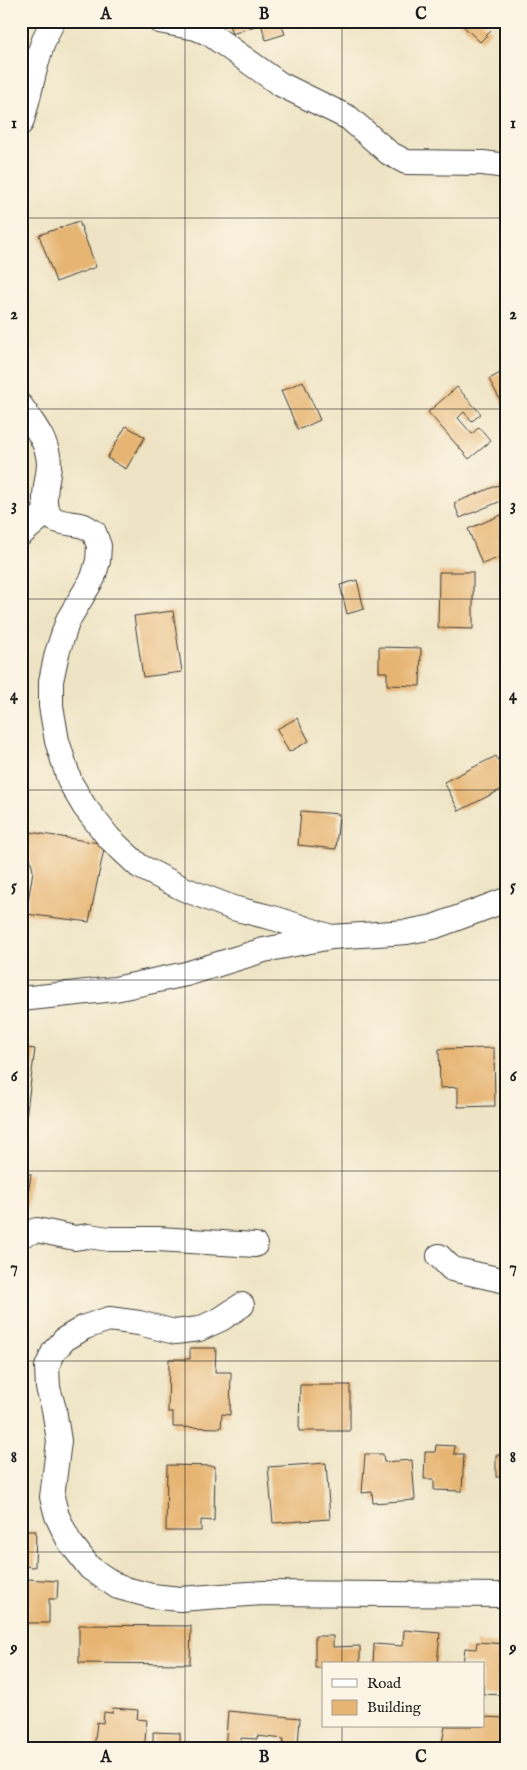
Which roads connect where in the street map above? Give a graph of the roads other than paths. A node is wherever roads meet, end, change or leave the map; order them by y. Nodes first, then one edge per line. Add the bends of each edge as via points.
1 (53, 21) edge
2 (159, 21) edge
3 (21, 123) edge
4 (506, 166) edge
5 (21, 406) edge
6 (48, 511) junction
7 (21, 534) edge
8 (506, 900) edge
9 (331, 937) junction
10 (21, 999) edge
11 (28, 1233) dead end
12 (255, 1245) dead end
13 (439, 1256) dead end
14 (506, 1281) edge
15 (242, 1305) dead end
16 (506, 1595) edge

1 - 3 street via 37,60
2 - 4 street via 210,34 280,84 349,118 389,153 406,162
5 - 6 street via 42,439 49,462 45,499
6 - 7 street
6 - 9 street via 53,518 94,532 99,546 93,578 68,620 51,681 57,741 70,782 84,806 109,838 139,866 184,889 233,908
8 - 9 street via 433,927
9 - 10 street via 264,950 186,974 124,987
11 - 12 street via 37,1230 75,1238 88,1236
13 - 14 street via 452,1269
15 - 16 street via 199,1329 175,1332 109,1319 85,1326 54,1351 47,1367 59,1441 52,1497 69,1541 90,1568 118,1588 180,1599 263,1593

